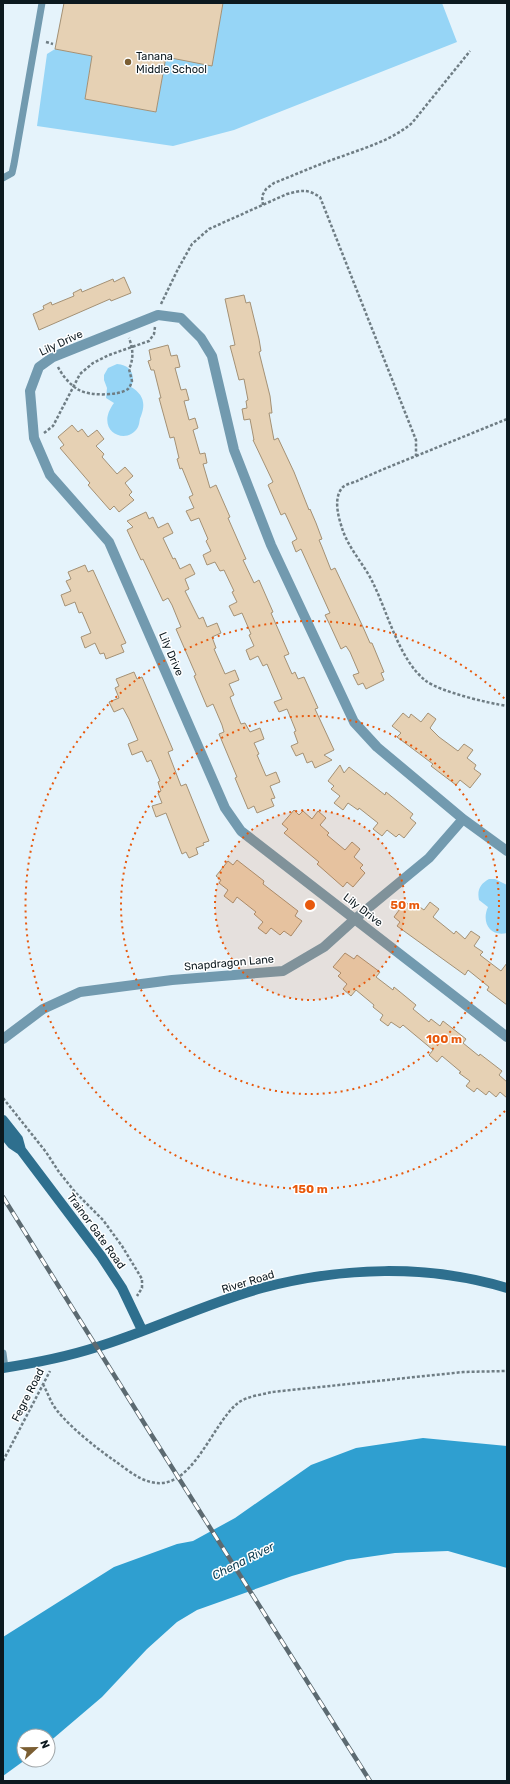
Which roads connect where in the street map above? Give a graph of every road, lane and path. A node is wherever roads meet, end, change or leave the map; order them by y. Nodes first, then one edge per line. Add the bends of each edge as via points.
1 (42, 3) edge
2 (46, 42) dead end
3 (53, 44) dead end
4 (470, 51) dead end
5 (3, 178) edge
6 (263, 205) junction
7 (158, 315) junction
8 (126, 328) junction
9 (132, 346) junction
10 (53, 357) junction
11 (74, 386) junction
12 (507, 419) edge
13 (34, 438) junction
14 (416, 456) junction
15 (507, 706) edge
16 (463, 819) junction
17 (507, 851) edge
18 (355, 919) junction
19 (507, 1037) edge
20 (3, 1039) edge
21 (3, 1098) edge
22 (3, 1120) edge
23 (3, 1133) edge
24 (21, 1150) junction
25 (507, 1288) edge
26 (131, 1308) junction
27 (142, 1330) junction
28 (3, 1353) edge
29 (56, 1358) junction
30 (4, 1368) edge
31 (507, 1371) edge
32 (43, 1384) junction
33 (3, 1461) edge

1 - 5 lane via 12,173
2 - 3 path
4 - 6 path via 412,123 401,132 376,145 274,183 262,196
6 - 7 path via 209,229 192,244 162,300
6 - 14 path via 301,190 310,190 320,197 416,440
7 - 8 street, Lily Drive
7 - 9 path via 154,334 149,341
7 - 16 street, Lily Drive via 181,318 201,338 212,356 234,450 271,545 354,722 378,747
8 - 9 path
8 - 10 street, Lily Drive
9 - 11 path via 93,363 80,374
9 - 11 path via 133,359 129,369 132,381 128,389 101,395 80,391
10 - 11 path via 59,369
10 - 13 street, Lily Drive via 40,367 30,391
11 - 13 path via 53,426
12 - 14 path
13 - 18 street, Lily Drive via 50,475 109,542 225,808 241,831
14 - 15 path via 343,487 338,498 342,528 351,548 373,581 399,641 417,671 427,681 453,693
16 - 17 street, Lily Drive
16 - 18 street, Snapdragon Lane via 429,858
18 - 19 street, Lily Drive
18 - 20 street, Snapdragon Lane via 324,947 283,971 172,980 80,992 42,1009
21 - 26 path via 59,1172 103,1220 137,1267 142,1279 142,1288
22 - 24 main road, Trainor Gate Road via 18,1139
23 - 24 main road, Trainor Gate Road
24 - 26 main road, Trainor Gate Road via 100,1256 122,1288
25 - 27 main road, River Road via 450,1276 397,1270 346,1272 262,1288
26 - 27 main road, Trainor Gate Road
27 - 29 main road, River Road via 98,1347
28 - 30 lane
29 - 30 main road, River Road
29 - 32 path, Fegre Road
31 - 32 path via 463,1372 280,1391 244,1399 226,1414 197,1460 184,1473 166,1483 152,1483 140,1478 78,1432 53,1404
32 - 33 path, Fegre Road

